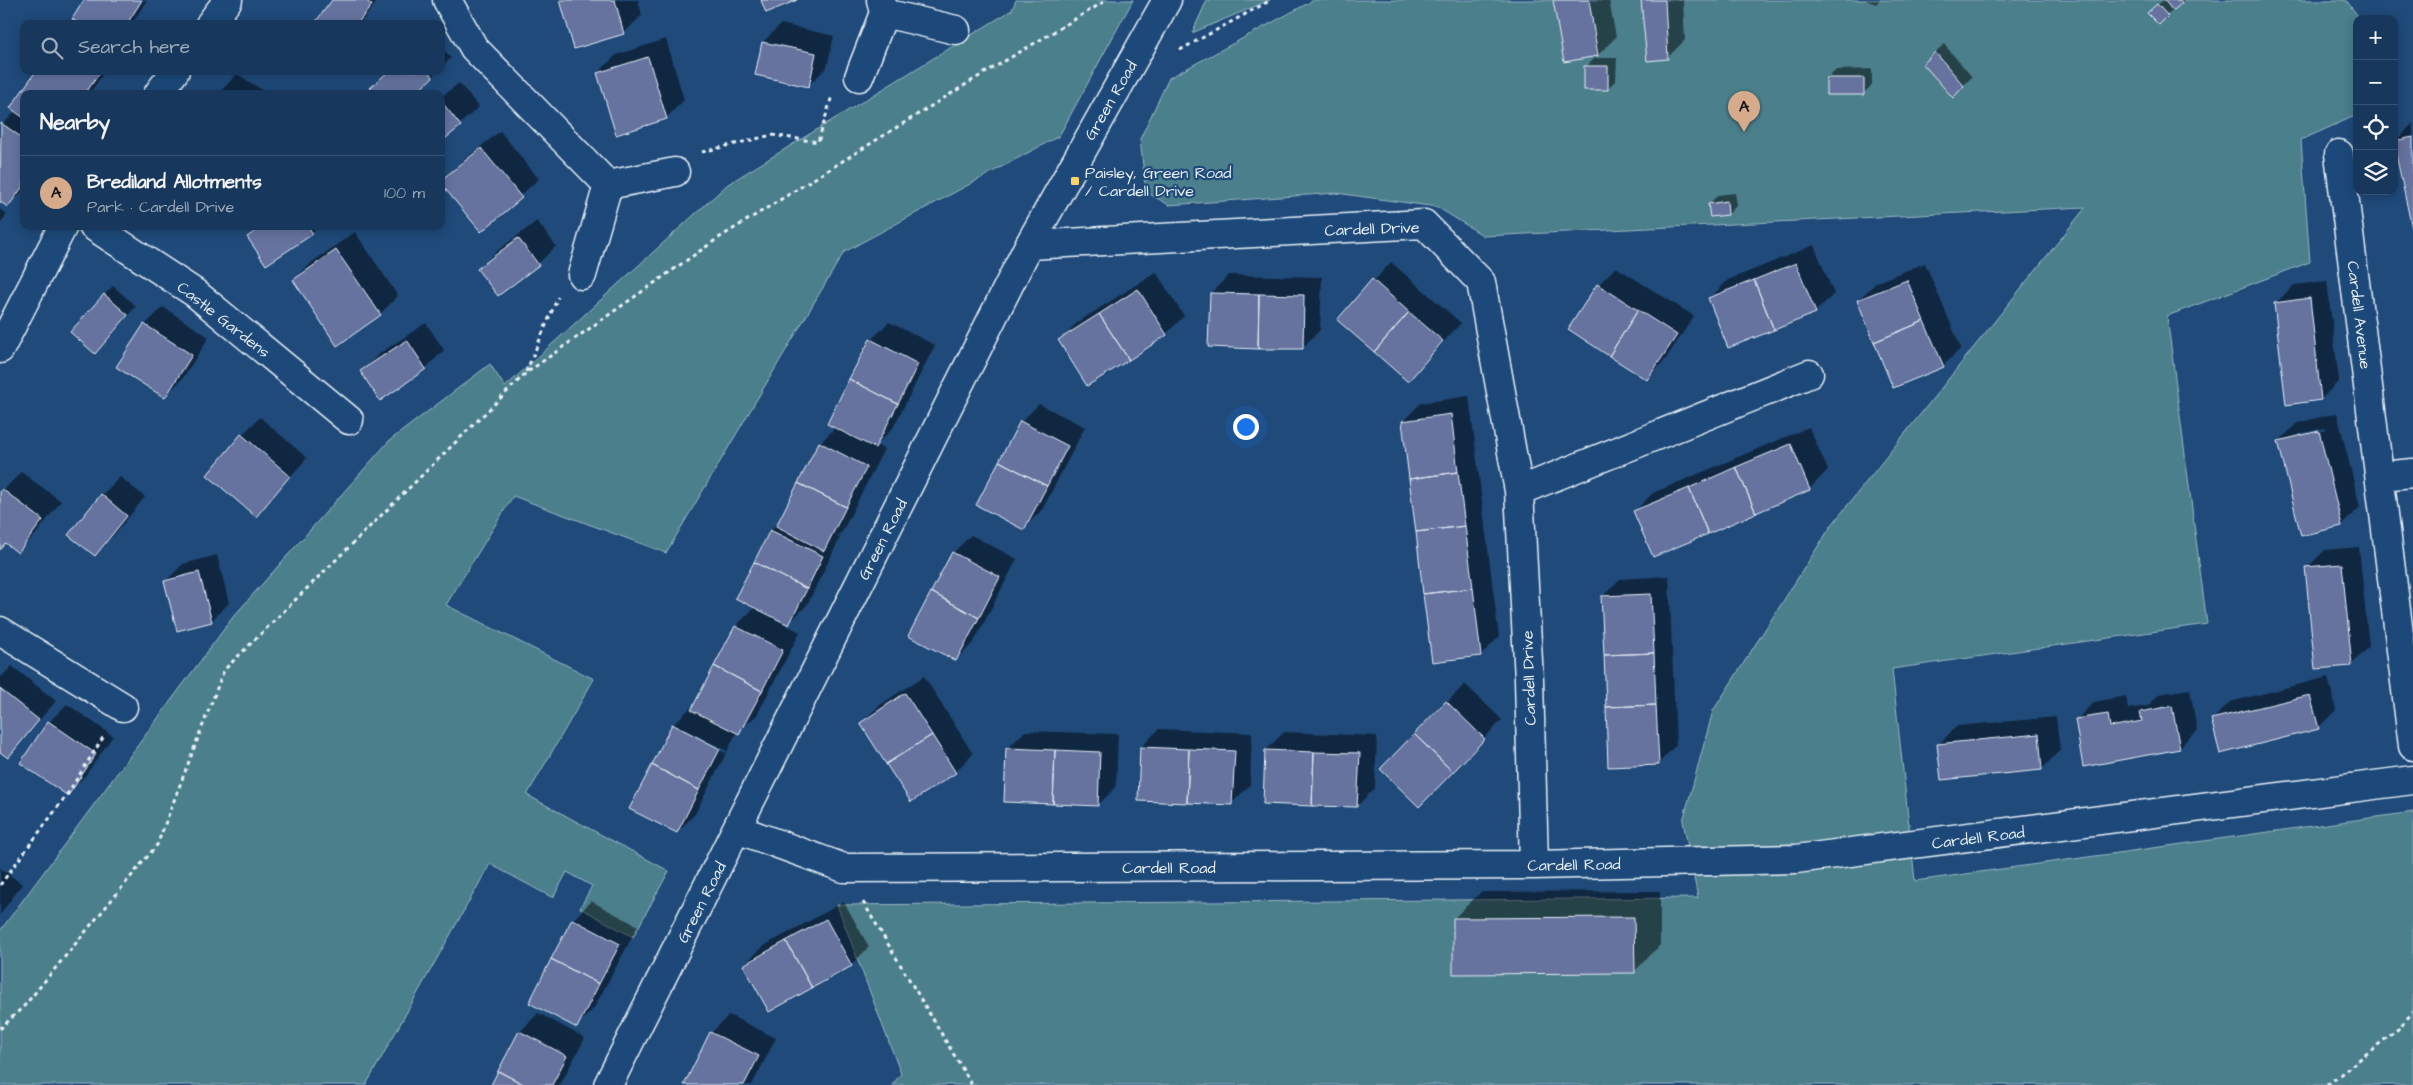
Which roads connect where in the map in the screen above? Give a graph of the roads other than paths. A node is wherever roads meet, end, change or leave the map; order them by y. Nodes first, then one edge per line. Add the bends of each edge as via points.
1 (228, 0) edge
2 (447, 0) edge
3 (1166, 4) edge
4 (882, 6) edge
5 (213, 20) edge
6 (956, 30) dead end
7 (172, 75) edge
8 (859, 77) road end
9 (161, 90) edge
10 (2339, 154) dead end
11 (675, 172) road end
12 (608, 185) junction
13 (61, 230) edge
14 (99, 230) edge
15 (1028, 245) junction
16 (582, 275) road end
17 (0, 349) edge
18 (1809, 374) dead end
19 (350, 420) dead end
20 (2413, 474) edge
21 (2381, 476) junction
22 (1519, 491) junction
23 (0, 631) edge
24 (123, 707) road end
25 (2413, 746) edge
26 (2413, 780) edge
27 (737, 829) junction
28 (1534, 865) junction
29 (608, 1085) edge

1 - 5 street
2 - 12 street via 474,48
3 - 15 street, Green Road
4 - 6 street
4 - 8 street
7 - 9 street
10 - 21 street, Cardell Avenue
11 - 12 street
12 - 16 street
13 - 17 street
14 - 19 street, Castle Gardens via 195,293
15 - 22 street, Cardell Drive via 1424,224 1481,282
15 - 27 street, Green Road
18 - 22 street
20 - 21 street
21 - 25 street, Cardell Avenue
22 - 28 street, Cardell Drive
23 - 24 street
26 - 28 street, Cardell Road via 1796,859
27 - 28 street, Cardell Road via 844,868
27 - 29 street, Green Road

